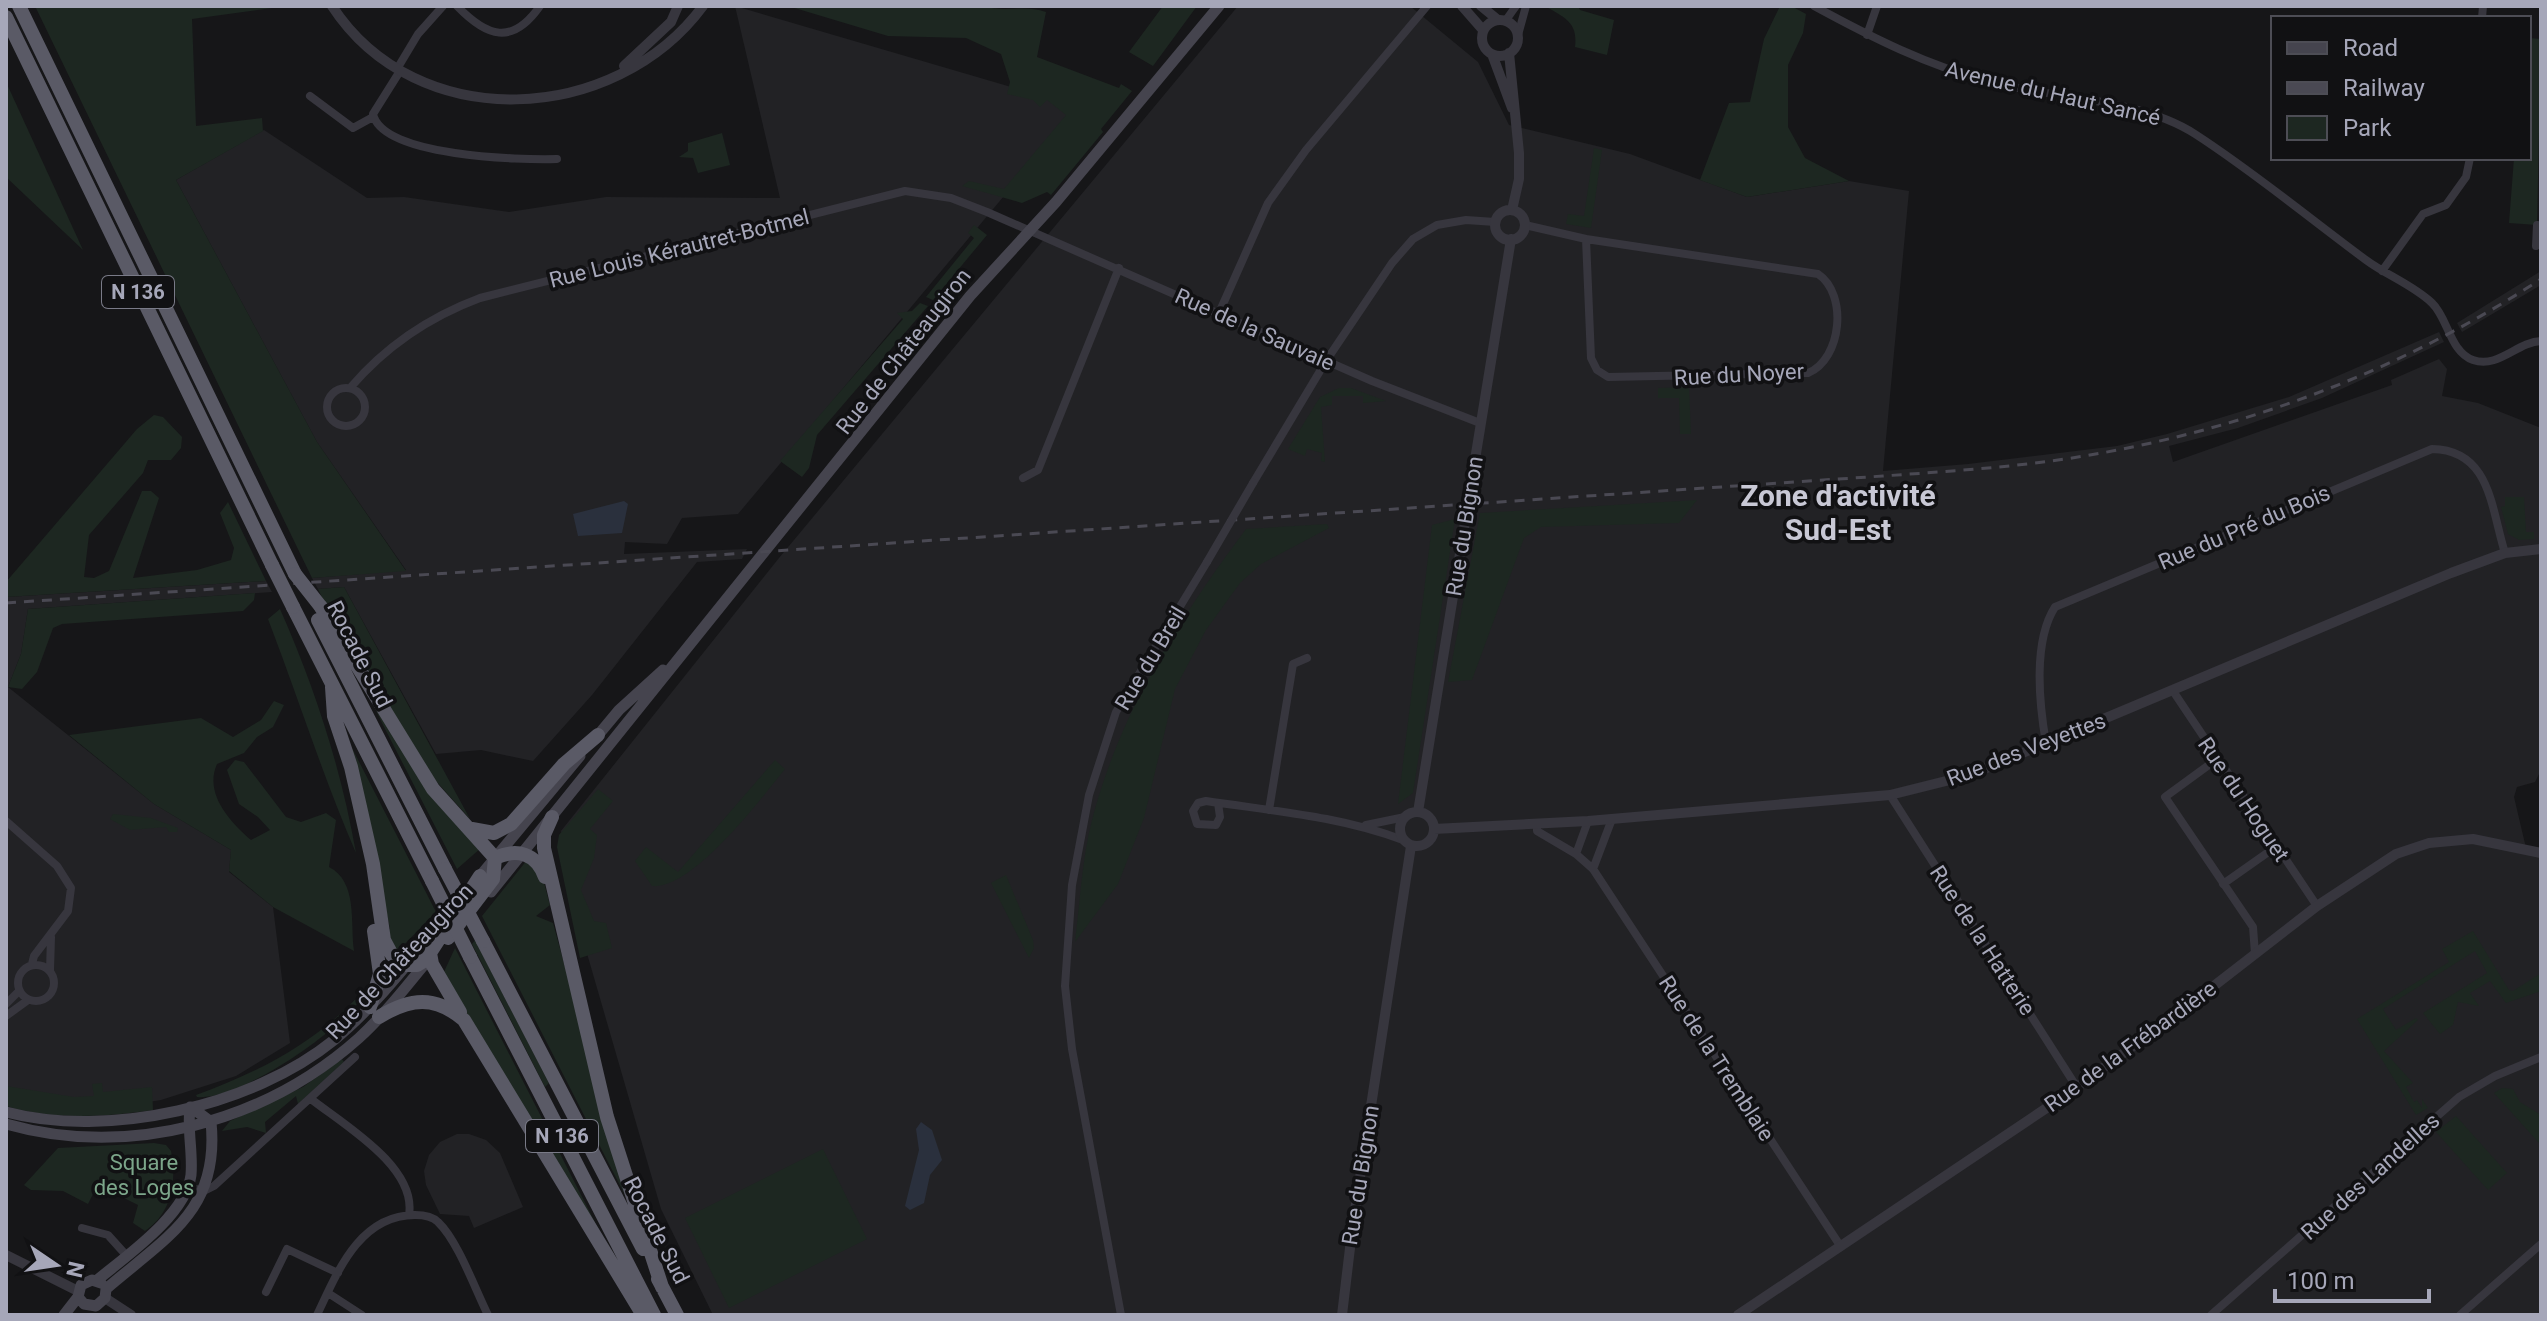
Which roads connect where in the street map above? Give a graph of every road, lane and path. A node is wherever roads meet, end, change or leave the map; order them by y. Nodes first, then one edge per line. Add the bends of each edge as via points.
1 (19, 6) edge
2 (332, 6) edge
3 (443, 6) edge
4 (457, 6) edge
5 (540, 6) edge
6 (678, 6) edge
7 (703, 6) edge
8 (1208, 6) edge
9 (1219, 6) edge
10 (1427, 6) edge
11 (1462, 6) edge
12 (1481, 6) edge
13 (1516, 6) edge
14 (1526, 6) edge
15 (1814, 6) edge
16 (1877, 6) edge
17 (6, 17) edge
18 (1502, 20) junction
19 (1483, 30) junction
20 (1518, 35) junction
21 (1867, 35) junction
22 (1509, 53) junction
23 (1492, 54) junction
24 (399, 70) junction
25 (1162, 74) junction
26 (577, 93) junction
27 (310, 96) dead end
28 (373, 117) junction
29 (1516, 120) junction
30 (557, 159) dead end
31 (2470, 160) edge
32 (1512, 210) junction
33 (1495, 222) junction
34 (1525, 225) junction
35 (2541, 226) edge
36 (1031, 230) junction
37 (1511, 239) junction
38 (1586, 239) junction
39 (2536, 246) dead end
40 (1119, 268) junction
41 (2382, 271) junction
42 (1219, 313) junction
43 (2541, 341) edge
44 (1326, 361) junction
45 (350, 388) junction
46 (1480, 423) junction
47 (1023, 478) dead end
48 (2541, 549) edge
49 (2505, 553) junction
50 (316, 607) junction
51 (679, 656) junction
52 (1307, 658) dead end
53 (332, 687) junction
54 (2173, 691) junction
55 (598, 735) junction
56 (2046, 743) junction
57 (2217, 759) junction
58 (1890, 795) junction
59 (1218, 803) dead end
60 (1269, 810) junction
61 (1418, 812) junction
62 (552, 817) junction
63 (1405, 817) junction
64 (1612, 819) junction
65 (6, 821) edge
66 (1588, 821) junction
67 (1537, 824) junction
68 (1366, 826) junction
69 (468, 828) junction
70 (1434, 829) junction
71 (367, 839) junction
72 (1407, 843) junction
73 (2277, 846) junction
74 (522, 853) junction
75 (2541, 853) edge
76 (1576, 854) junction
77 (495, 858) junction
78 (1593, 869) junction
79 (480, 876) junction
80 (2223, 884) junction
81 (555, 904) junction
82 (2317, 906) junction
83 (51, 936) junction
84 (448, 938) junction
85 (2255, 954) junction
86 (430, 957) junction
87 (32, 964) junction
88 (405, 965) junction
89 (50, 970) junction
90 (19, 991) junction
91 (28, 1000) junction
92 (6, 1004) edge
93 (375, 1012) junction
94 (6, 1016) edge
95 (464, 1020) junction
96 (355, 1057) dead end
97 (2541, 1057) edge
98 (2076, 1086) junction
99 (311, 1099) junction
100 (190, 1107) junction
101 (6, 1112) edge
102 (211, 1122) junction
103 (6, 1124) edge
104 (187, 1128) junction
105 (189, 1187) junction
106 (204, 1191) junction
107 (409, 1215) junction
108 (82, 1228) dead end
109 (2541, 1244) edge
110 (1841, 1247) junction
111 (6, 1255) edge
112 (126, 1255) junction
113 (338, 1273) junction
114 (96, 1281) junction
115 (662, 1287) junction
116 (266, 1292) dead end
117 (328, 1293) junction
118 (106, 1294) junction
119 (81, 1298) junction
120 (64, 1315) edge
121 (71, 1315) edge
122 (131, 1315) edge
123 (317, 1315) edge
124 (362, 1315) edge
125 (488, 1315) edge
126 (643, 1315) edge
127 (654, 1315) edge
128 (677, 1315) edge
129 (1121, 1315) edge
130 (1342, 1315) edge
131 (1738, 1315) edge
132 (2211, 1315) edge
133 (2460, 1315) edge

1 - 50 highway, Rocade Sud / N 136, bridge
2 - 24 street via 363,43
3 - 24 street via 418,34
4 - 5 street via 481,29 509,32 519,29
6 - 26 street via 671,22 631,62
7 - 26 street via 647,62
8 - 25 main road, Rue de Châteaugiron
9 - 25 main road, Rue de Châteaugiron
10 - 42 street via 1268,203
11 - 19 street
12 - 18 street
13 - 18 street
14 - 20 street
15 - 21 street, Avenue du Haut Sancé
16 - 21 street
17 - 53 highway, Rocade Sud / N 136, bridge
18 - 19 street
18 - 20 street
19 - 23 street via 1483,43
20 - 22 street via 1517,46
21 - 41 street, Avenue du Haut Sancé via 1989,82 2147,112 2173,122
22 - 23 street
22 - 29 street
23 - 29 street
24 - 26 street via 481,99 537,101
24 - 28 street
25 - 36 main road, Rue de Châteaugiron
27 - 28 street via 353,128
28 - 30 street via 386,130 453,154
29 - 32 street via 1519,179
31 - 41 street via 2466,177 2446,205 2423,214
32 - 33 street
32 - 34 street
33 - 37 street via 1500,236
33 - 44 street, Rue du Breil via 1437,225 1413,239
34 - 37 street
34 - 38 street, Rue du Noyer
35 - 39 street via 2537,225
36 - 40 street, Rue de la Sauvaie
36 - 45 street, Rue Louis Kérautret-Botmel via 951,198 905,191 480,298 410,333
36 - 51 main road, Rue de Châteaugiron via 970,296
37 - 46 street, Rue du Bignon
38 - 38 street, Rue du Noyer via 1591,358 1608,377 1808,373 1832,350 1836,298 1818,274
40 - 42 street, Rue de la Sauvaie
40 - 47 street via 1038,470
41 - 43 street, Avenue du Haut Sancé via 2436,306 2470,359 2483,362
42 - 44 street, Rue de la Sauvaie
44 - 46 street, Rue de la Sauvaie
44 - 129 street, Rue du Breil, bridge via 1116,712 1089,795 1072,885 1065,986
45 - 45 street via 334,392 326,406 330,419 340,426 354,425 365,409 363,398
46 - 61 street, Rue du Bignon, bridge
48 - 49 street, Rue des Veyettes
49 - 54 street, Rue des Veyettes
49 - 56 street, Rue du Pré du Bois via 2474,463 2442,449 2419,454 2055,607 2040,641
50 - 69 highway via 433,789
50 - 115 highway, Rocade Sud / N 136, bridge
51 - 55 main road, Rue de Châteaugiron
51 - 62 main road, Rue de Châteaugiron
52 - 60 street via 1293,664
53 - 71 highway via 334,716
53 - 127 highway, Rocade Sud / N 136, bridge
54 - 56 street, Rue des Veyettes
54 - 57 street, Rue du Hoguet
55 - 69 highway via 506,828 489,833
55 - 77 main road, Rue de Châteaugiron
56 - 58 street, Rue des Veyettes via 1970,775
57 - 73 street, Rue du Hoguet
57 - 80 street via 2165,797
58 - 64 street, Rue des Veyettes
58 - 98 street, Rue de la Hatterie
59 - 60 street
60 - 68 street
61 - 63 street
61 - 70 street via 1431,819
62 - 74 main road, Rue de Châteaugiron
62 - 81 highway via 544,844
63 - 68 street
63 - 72 street via 1400,825
64 - 66 street, Rue des Veyettes
64 - 78 street
65 - 83 street via 70,884 71,906
66 - 67 street, Rue des Veyettes
66 - 76 street
67 - 70 street, Rue des Veyettes
67 - 76 street, Rue de la Tremblaie via 1537,831
68 - 72 street
69 - 77 highway
70 - 72 street via 1427,844
71 - 88 highway via 386,946
71 - 93 highway via 380,974
72 - 130 street, Rue du Bignon
73 - 80 street
73 - 82 street, Rue du Hoguet
74 - 77 highway
74 - 81 highway via 542,870
74 - 84 main road, Rue de Châteaugiron
75 - 82 street, Rue de la Frébardière via 2473,839 2429,843 2396,854
76 - 78 street, Rue de la Tremblaie
77 - 79 main road, Rue de Châteaugiron
77 - 84 highway via 493,879
78 - 110 street, Rue de la Tremblaie
79 - 86 highway
79 - 88 main road, Rue de Châteaugiron
80 - 85 street via 2253,927
81 - 115 highway via 607,1117
82 - 85 street, Rue de la Frébardière
83 - 87 street
83 - 89 street
84 - 86 main road, Rue de Châteaugiron
85 - 98 street, Rue de la Frébardière
86 - 88 highway
86 - 93 main road, Rue de Châteaugiron
86 - 95 highway
87 - 89 street
87 - 90 street via 19,976
88 - 93 main road, Rue de Châteaugiron
89 - 91 street via 51,992 41,1000
90 - 91 street
90 - 92 street
91 - 94 street
93 - 95 highway via 419,1000 448,1007
93 - 100 main road, Rue de Châteaugiron via 300,1064
93 - 102 main road, Rue de Châteaugiron via 337,1056 296,1085
95 - 126 highway
96 - 99 street
97 - 132 street, Rue des Landelles via 2459,1097
98 - 110 street, Rue de la Frébardière
99 - 106 street
99 - 107 street via 392,1163 409,1196
100 - 101 main road, Rue de Châteaugiron via 114,1120
100 - 102 main road
100 - 104 main road
102 - 104 main road, Rue de Châteaugiron
102 - 106 main road
103 - 104 main road, Rue de Châteaugiron via 101,1137
104 - 105 main road
105 - 106 street
105 - 112 main road via 173,1214
106 - 118 main road via 184,1221
107 - 113 street via 361,1238
107 - 125 street via 437,1221
108 - 112 street via 108,1235
109 - 133 street
110 - 131 street, Rue de la Frébardière
111 - 119 street
112 - 114 main road
113 - 116 street via 287,1249
113 - 117 street
114 - 118 main road
114 - 119 main road via 86,1281
115 - 128 highway, Rocade Sud / N 136
117 - 123 street
117 - 124 street
118 - 119 main road via 96,1306
118 - 122 street
119 - 120 main road
119 - 121 main road

